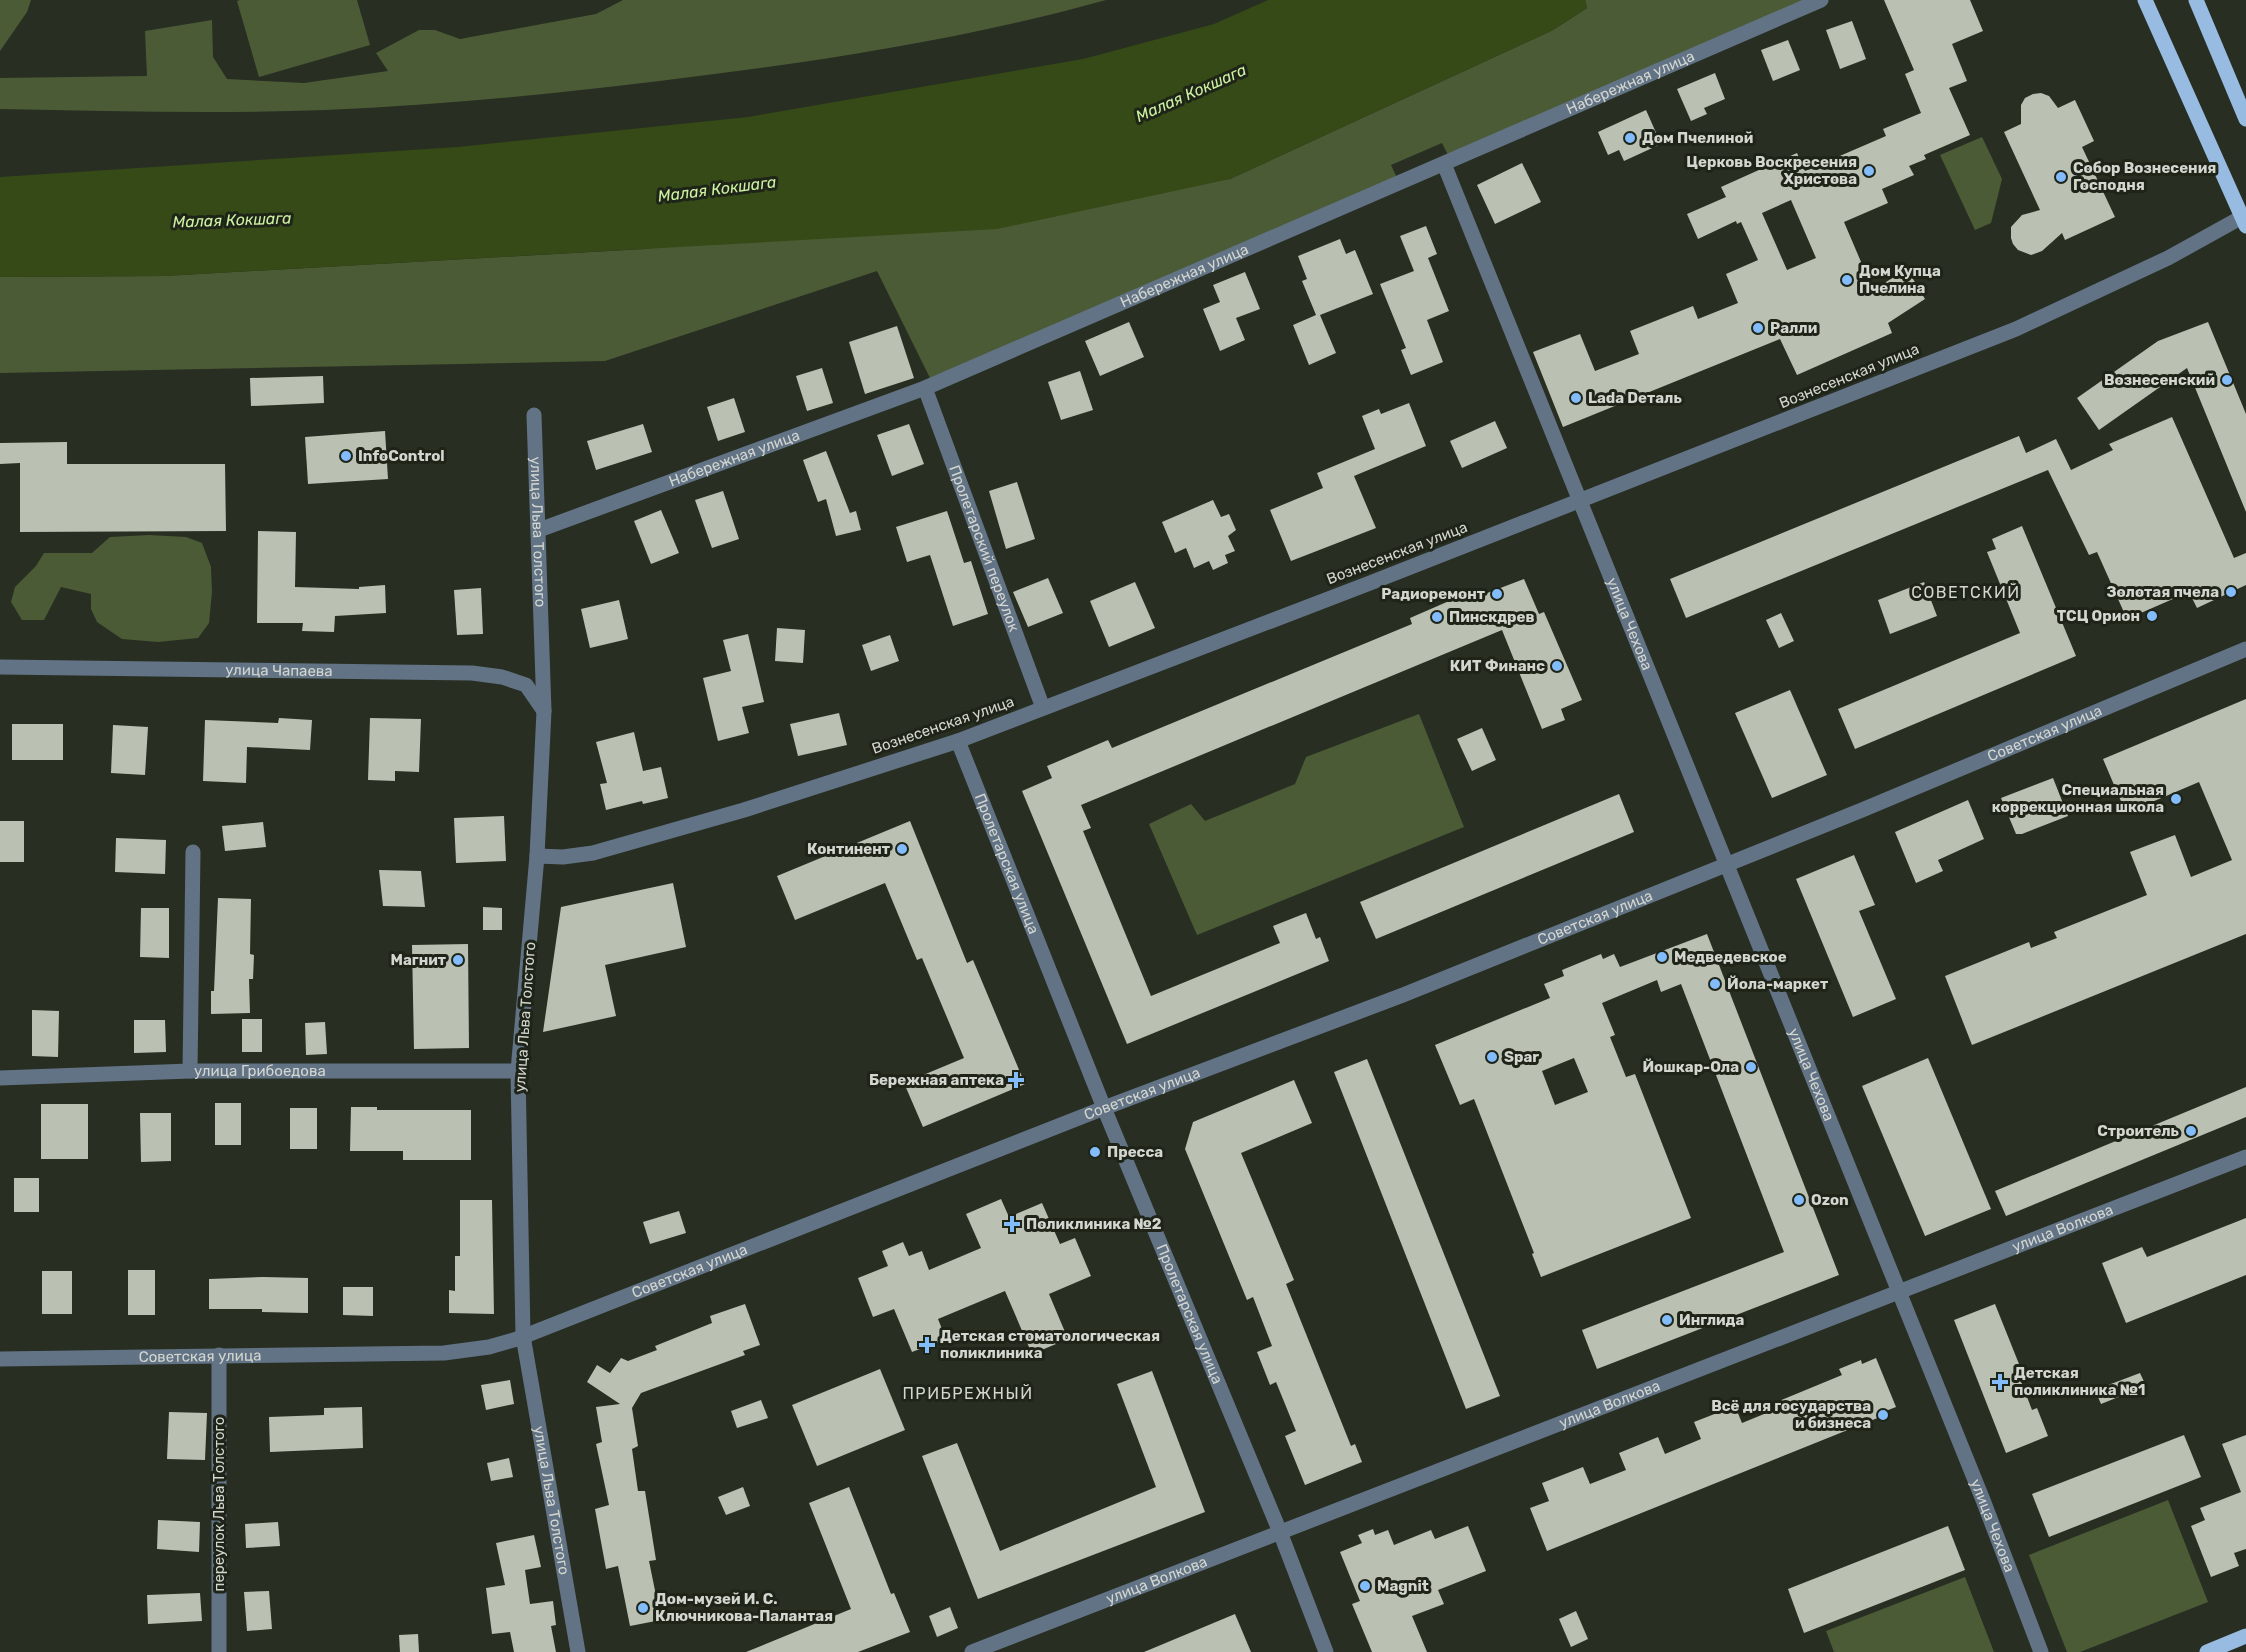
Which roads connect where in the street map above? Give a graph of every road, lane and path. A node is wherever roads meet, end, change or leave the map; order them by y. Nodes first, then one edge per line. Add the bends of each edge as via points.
1 (1821, 0) edge
2 (2145, 0) edge
3 (2196, 0) edge
4 (2246, 119) edge
5 (1444, 164) junction
6 (2245, 219) edge
7 (925, 387) junction
8 (534, 414) dead end
9 (1580, 500) junction
10 (539, 530) junction
11 (2246, 649) edge
12 (0, 667) edge
13 (1044, 708) junction
14 (544, 711) junction
15 (958, 741) junction
16 (193, 852) dead end
17 (537, 856) junction
18 (1727, 865) junction
19 (190, 1071) junction
20 (519, 1071) junction
21 (0, 1078) edge
22 (1104, 1108) junction
23 (2246, 1157) edge
24 (1899, 1292) junction
25 (523, 1336) junction
26 (219, 1355) junction
27 (0, 1359) edge
28 (1280, 1532) junction
29 (2246, 1636) edge
30 (219, 1652) edge
31 (578, 1652) edge
32 (972, 1652) edge
33 (1326, 1652) edge
34 (2041, 1652) edge
35 (2206, 1652) edge

1 - 5 street, Набережная улица
2 - 6 main road
3 - 4 main road
5 - 7 street, Набережная улица
5 - 9 street, улица Чехова
6 - 9 street, Вознесенская улица via 2016,329
7 - 10 street, Набережная улица
7 - 13 street, Пролетарский переулок
8 - 10 street, улица Льва Толстого
9 - 13 street, Вознесенская улица
9 - 18 street, улица Чехова
10 - 14 street, улица Льва Толстого
11 - 18 street, Советская улица
12 - 14 street, улица Чапаева via 472,673 526,685
13 - 15 street, Вознесенская улица
14 - 17 street, улица Льва Толстого
15 - 17 street, Вознесенская улица via 744,810 593,853
15 - 22 street, Пролетарская улица
16 - 19 street
17 - 20 street, улица Льва Толстого
18 - 22 street, Советская улица via 1398,998
18 - 24 street, улица Чехова
19 - 20 street, улица Грибоедова
19 - 21 street, улица Грибоедова
20 - 25 street, улица Льва Толстого
22 - 25 street, Советская улица
22 - 28 street, Пролетарская улица
23 - 24 street, улица Волкова
24 - 28 street, улица Волкова
24 - 34 street, улица Чехова
25 - 26 street, Советская улица via 489,1347 444,1353
25 - 31 street, улица Льва Толстого
26 - 27 street, Советская улица
26 - 30 street, переулок Льва Толстого
28 - 32 street, улица Волкова
28 - 33 street, Пролетарская улица
29 - 35 main road

